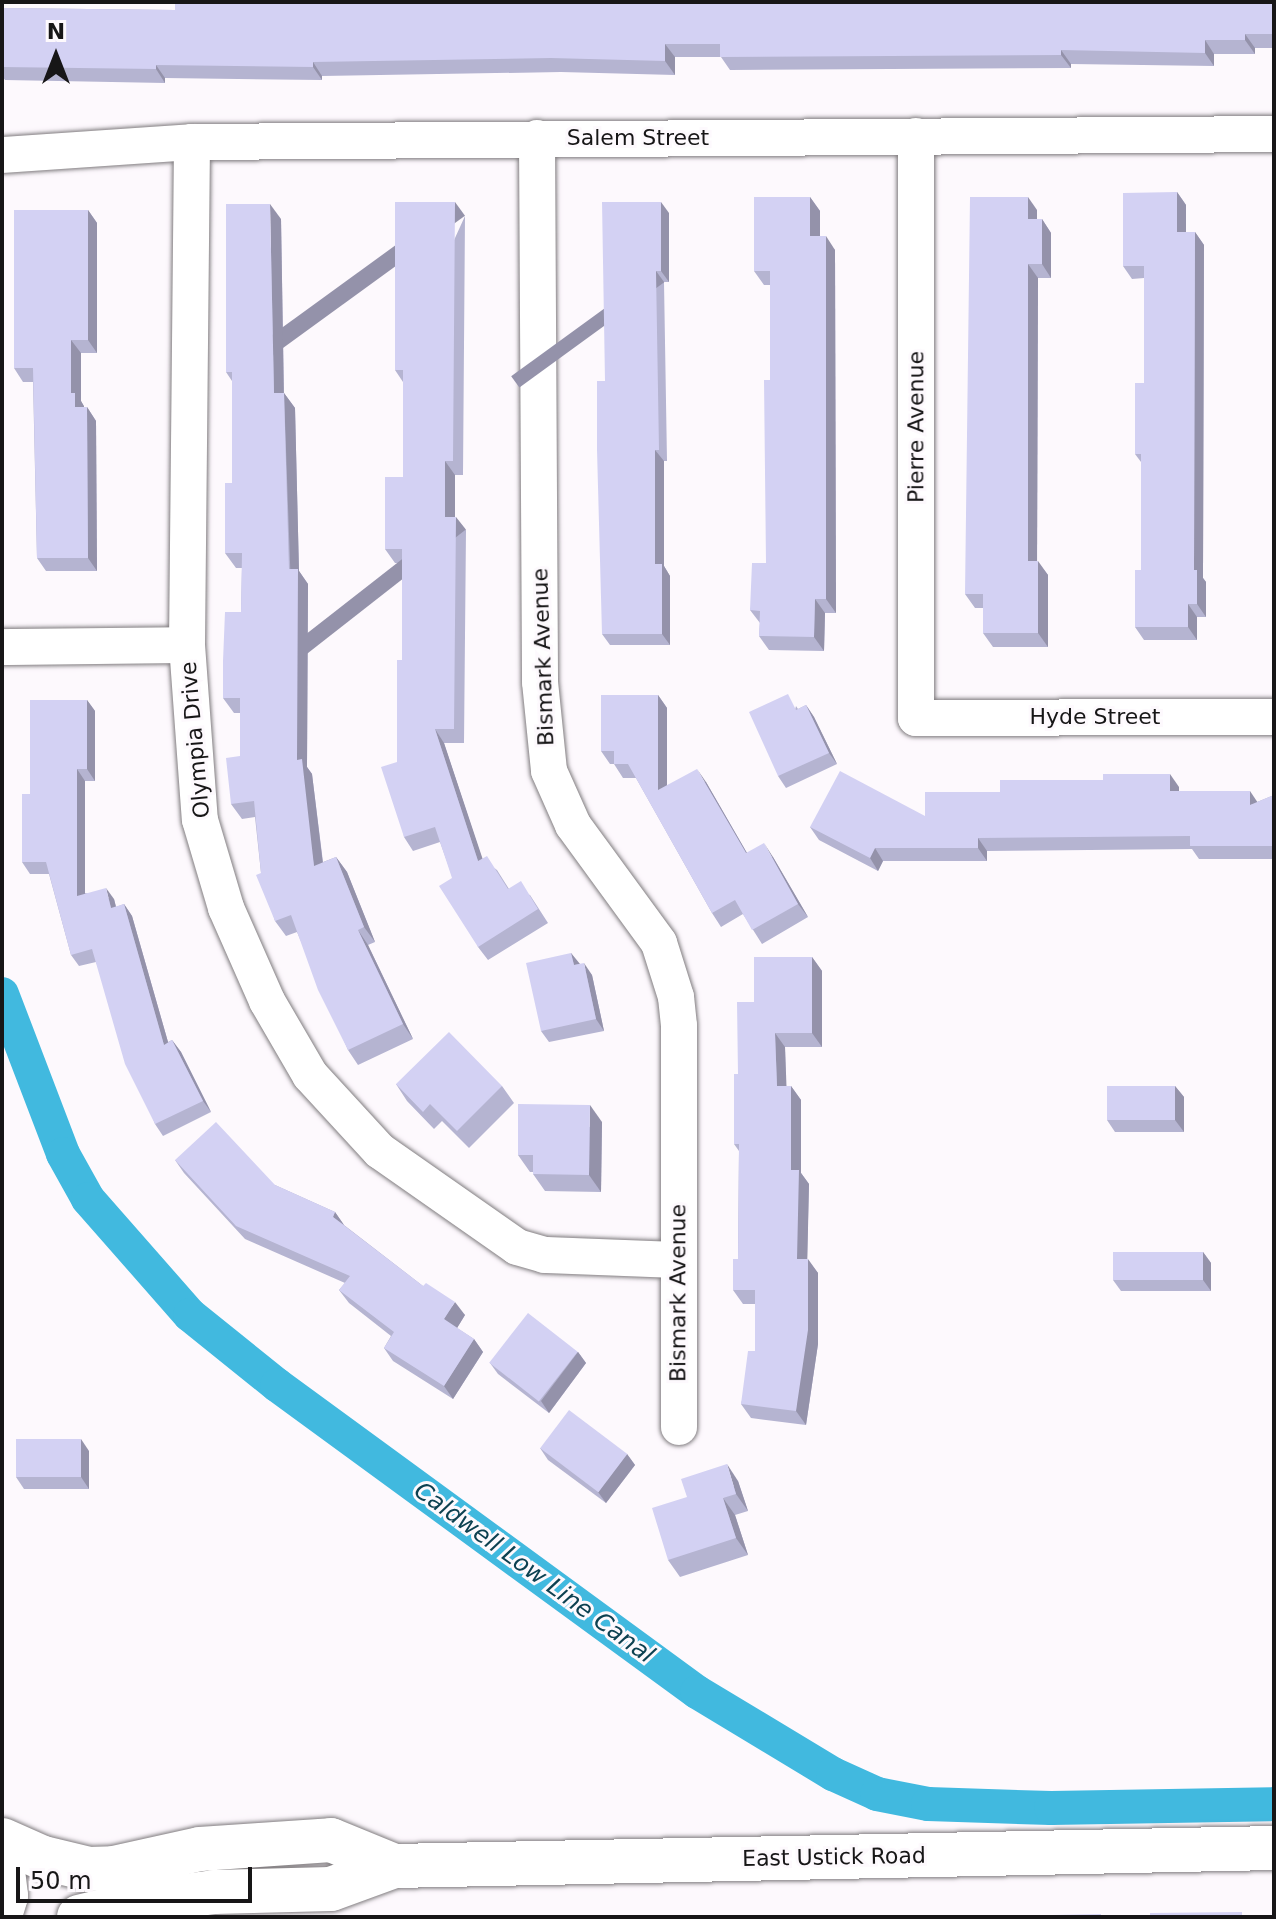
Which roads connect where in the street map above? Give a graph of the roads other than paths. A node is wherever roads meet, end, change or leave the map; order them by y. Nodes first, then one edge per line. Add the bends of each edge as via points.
1 (1274, 134) edge
2 (916, 136) junction
3 (537, 138) junction
4 (192, 142) junction
5 (2, 155) edge
6 (187, 645) junction
7 (2, 647) edge
8 (1274, 717) edge
9 (916, 718) joint
10 (678, 1260) junction
11 (679, 1427) dead end
12 (2, 1840) edge
13 (1274, 1848) edge
14 (2, 1863) edge
15 (394, 1866) junction
16 (2, 1909) edge
17 (79, 1917) edge

1 - 2 street, Salem Street
2 - 3 street, Salem Street
2 - 9 street, Pierre Avenue
3 - 4 street, Salem Street
3 - 10 street, Bismark Avenue via 540,682 549,771 573,825 659,943 676,997
4 - 5 street, Salem Street
4 - 6 street, Olympia Drive
6 - 7 street
6 - 10 street, Olympia Drive via 200,820 226,908 267,1001 310,1075 380,1151 517,1247 545,1255
8 - 9 street, Hyde Street
10 - 11 street, Bismark Avenue
12 - 15 main road, East Ustick Road via 43,1858 89,1869 200,1849 331,1840
13 - 15 main road, East Ustick Road
14 - 16 main road
15 - 17 main road, East Ustick Road via 331,1889 214,1892

